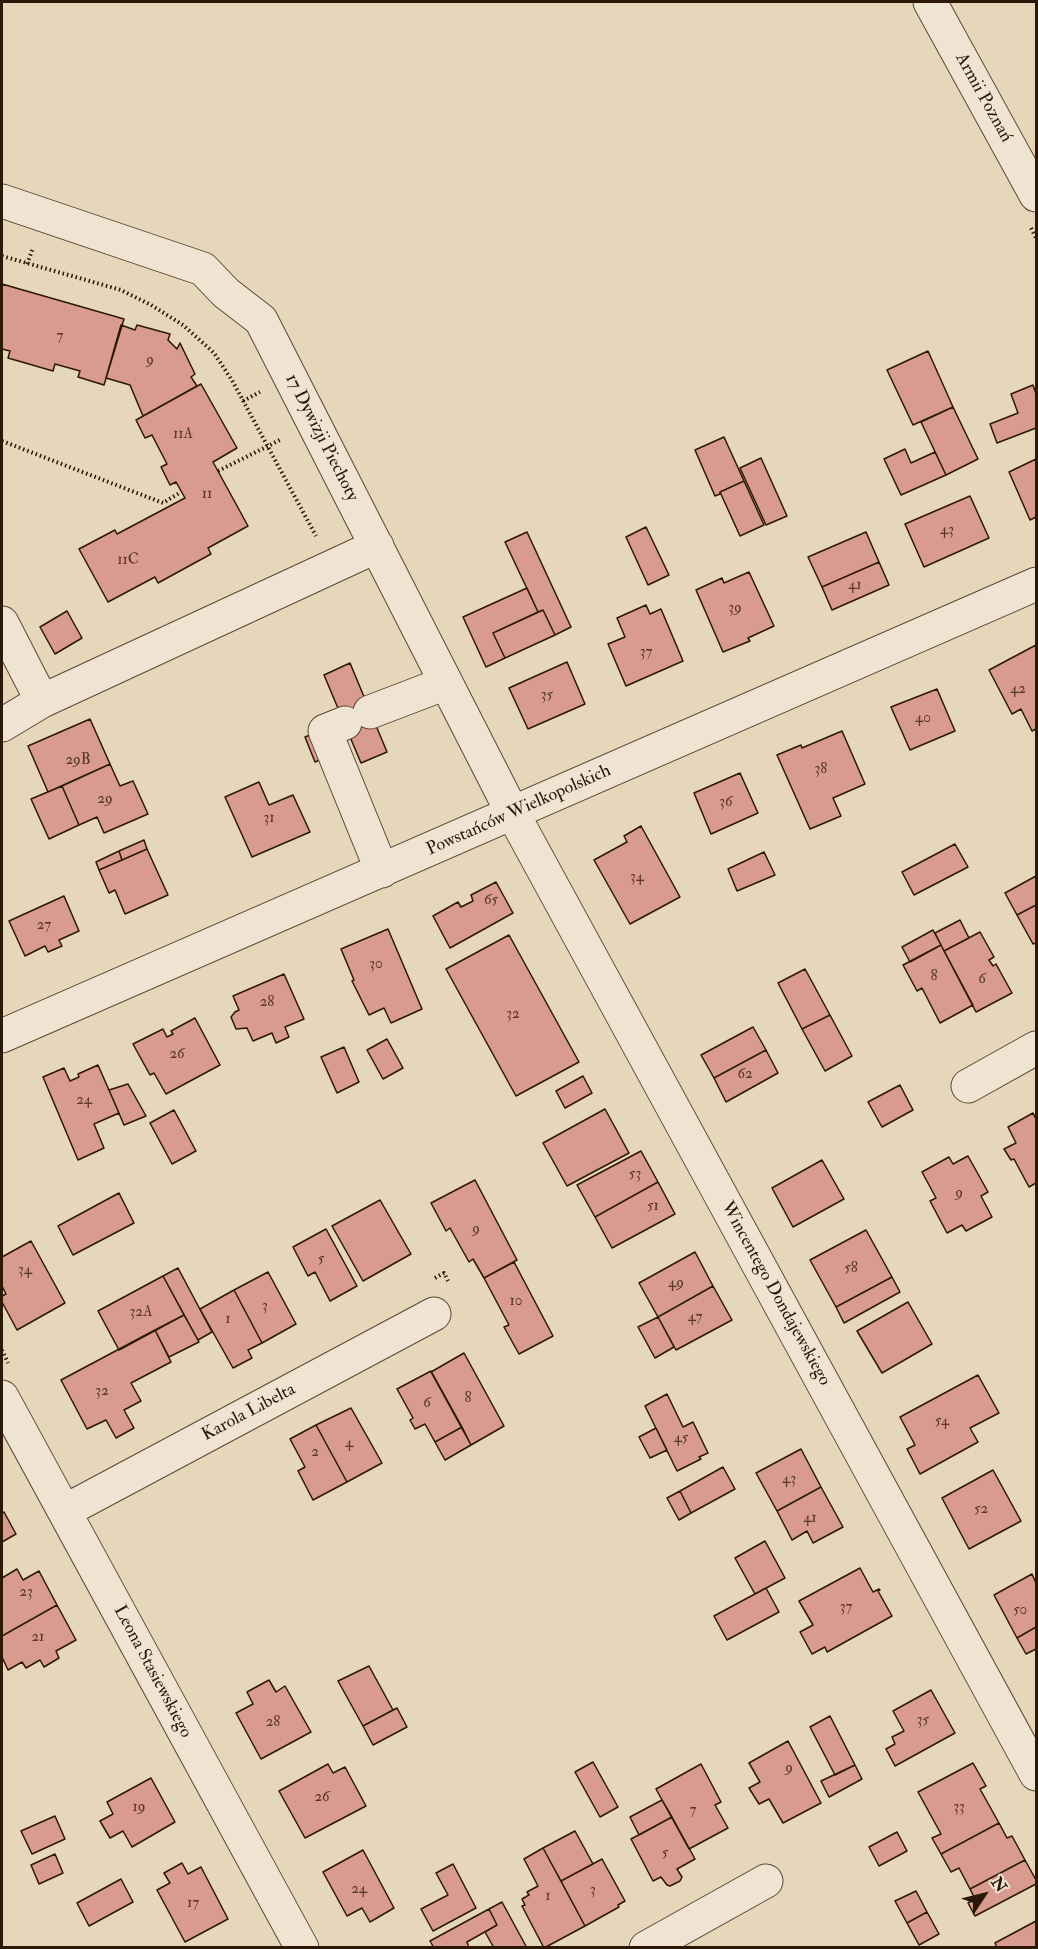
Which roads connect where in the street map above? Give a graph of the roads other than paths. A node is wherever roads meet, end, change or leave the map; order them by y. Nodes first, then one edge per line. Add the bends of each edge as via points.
1 (930, 2) edge
2 (1036, 195) edge
3 (2, 201) edge
4 (377, 546) junction
5 (1036, 584) edge
6 (2, 623) edge
7 (446, 683) junction
8 (42, 701) junction
9 (2, 725) edge
10 (513, 814) junction
11 (382, 871) junction
12 (2, 1036) edge
13 (1036, 1048) edge
14 (968, 1086) dead end
15 (434, 1314) dead end
16 (2, 1397) edge
17 (65, 1511) junction
18 (1036, 1774) edge
19 (766, 1881) dead end
20 (302, 1947) edge
21 (646, 1947) edge

1 - 2 street, Armii Poznań
3 - 4 street, 17 Dywizji Piechoty via 203,269 261,320
4 - 7 street, 17 Dywizji Piechoty
4 - 8 street
5 - 10 street, Powstańców Wielkopolskich
6 - 8 street
7 - 10 street, 17 Dywizji Piechoty
7 - 11 street via 324,731
8 - 9 street
10 - 11 street, Powstańców Wielkopolskich
10 - 18 street, Wincentego Dondajewskiego
11 - 12 street, Powstańców Wielkopolskich
13 - 14 street
15 - 17 street, Karola Libelta
16 - 17 street, Leona Stasiewskiego
17 - 20 street, Leona Stasiewskiego
19 - 21 street

